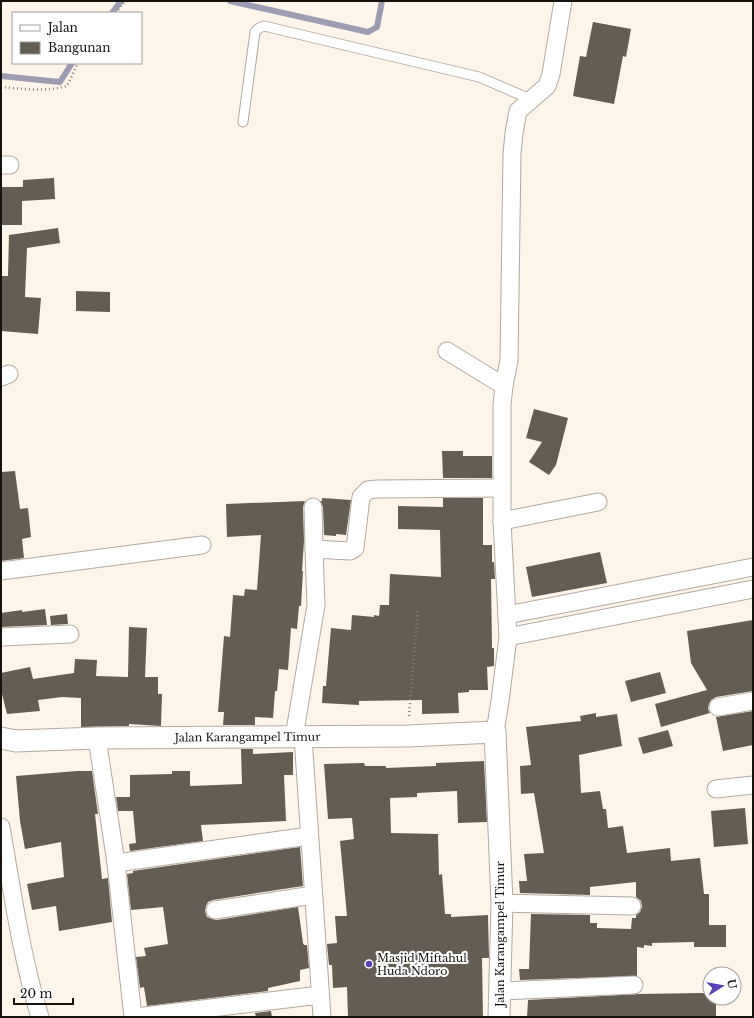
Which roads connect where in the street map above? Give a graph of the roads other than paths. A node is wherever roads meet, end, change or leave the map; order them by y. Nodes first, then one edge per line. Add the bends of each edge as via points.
1 (564, 1) edge
2 (530, 99) junction
3 (243, 122) dead end
4 (447, 351) dead end
5 (504, 386) junction
6 (502, 488) junction
7 (598, 502) dead end
8 (313, 507) dead end
9 (502, 521) junction
10 (202, 545) dead end
11 (314, 549) junction
12 (753, 567) edge
13 (1, 572) edge
14 (753, 589) edge
15 (507, 615) junction
16 (70, 634) dead end
17 (1, 637) edge
18 (508, 637) junction
19 (753, 701) edge
20 (718, 708) dead end
21 (495, 732) junction
22 (298, 737) junction
23 (1, 738) edge
24 (97, 738) junction
25 (753, 785) edge
26 (716, 789) dead end
27 (1, 827) edge
28 (309, 836) junction
29 (116, 863) junction
30 (6, 879) edge
31 (313, 895) junction
32 (502, 902) junction
33 (632, 906) dead end
34 (215, 910) dead end
35 (634, 985) dead end
36 (500, 991) junction
37 (320, 995) junction
38 (221, 1012) edge
39 (40, 1017) edge
40 (134, 1017) edge
41 (322, 1017) edge
42 (499, 1017) edge

1 - 2 street, Jalan Karangampel Timur via 547,86
2 - 3 lane via 479,77 264,26 255,32
2 - 5 street, Jalan Karangampel Timur via 518,111 512,147 510,331 509,360
4 - 5 street
5 - 6 street, Jalan Karangampel Timur
6 - 9 street, Jalan Karangampel Timur
6 - 11 street via 368,490 361,497 355,548 350,551
7 - 9 street
8 - 11 street
9 - 15 street, Jalan Karangampel Timur
10 - 13 street
11 - 22 street via 316,605
12 - 15 street
14 - 18 street
15 - 18 street, Jalan Karangampel Timur
16 - 17 street
18 - 21 street, Jalan Karangampel Timur
19 - 20 street
21 - 22 street, Jalan Karangampel Timur
21 - 32 street, Jalan Karangampel Timur
22 - 24 street, Jalan Karangampel Timur
22 - 28 street
23 - 24 street, Jalan Karangampel Timur via 16,741
24 - 29 street
25 - 26 street
27 - 30 street
28 - 29 street
28 - 31 street
29 - 40 street
30 - 39 street
31 - 34 street
31 - 37 street
32 - 33 street
32 - 36 street, Jalan Karangampel Timur
35 - 36 street
36 - 42 street, Jalan Karangampel Timur
37 - 38 street
37 - 41 street
38 - 40 street

